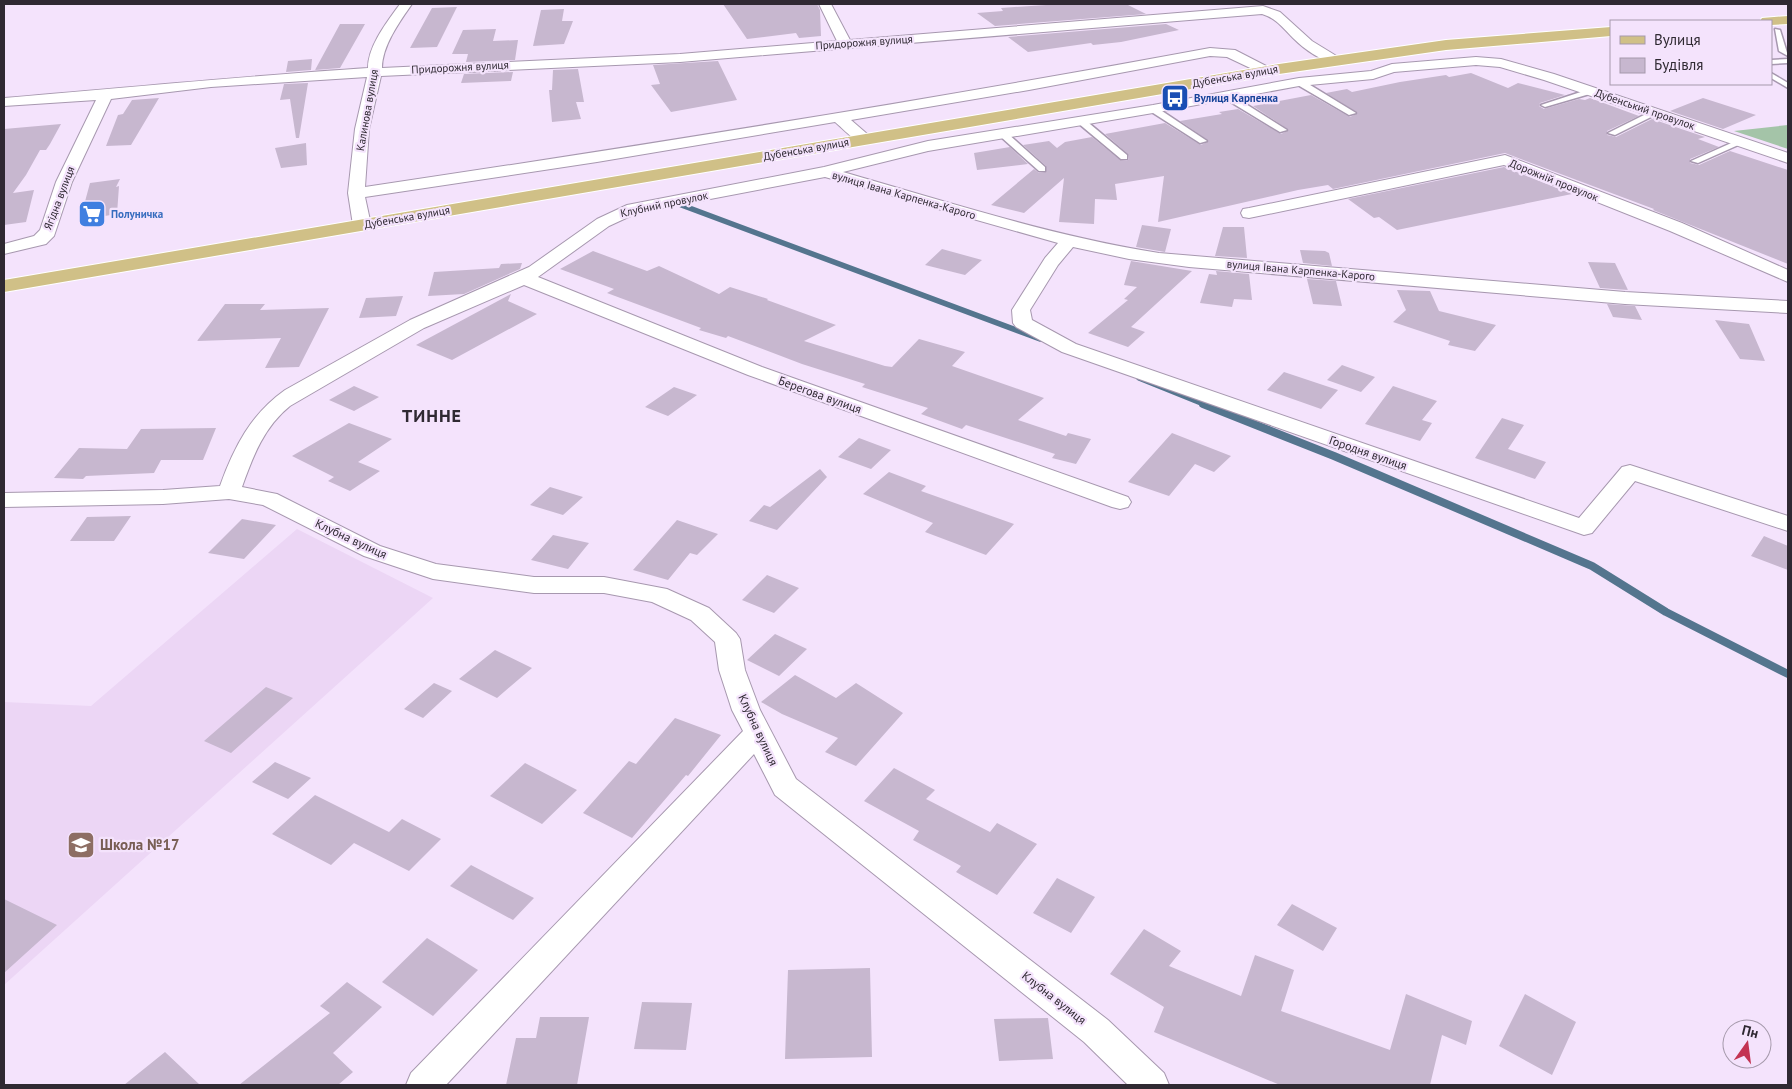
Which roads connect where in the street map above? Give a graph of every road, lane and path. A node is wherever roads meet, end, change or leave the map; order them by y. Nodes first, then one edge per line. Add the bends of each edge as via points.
1 (406, 4) edge
2 (825, 4) edge
3 (1185, 4) edge
4 (1209, 15) junction
5 (1776, 24) edge
6 (1610, 32) edge
7 (1788, 32) edge
8 (845, 44) junction
9 (1788, 54) edge
10 (1336, 60) junction
11 (1788, 61) edge
12 (1772, 62) edge
13 (1272, 70) junction
14 (375, 72) junction
15 (1772, 76) edge
16 (1299, 82) junction
17 (1788, 86) edge
18 (1590, 91) junction
19 (106, 95) junction
20 (1227, 96) junction
21 (4, 102) edge
22 (1545, 105) dead end
23 (1153, 109) junction
24 (1655, 113) junction
25 (1352, 114) dead end
26 (838, 117) junction
27 (1081, 121) junction
28 (1283, 130) dead end
29 (912, 131) junction
30 (1612, 133) dead end
31 (1004, 135) junction
32 (865, 139) junction
33 (1203, 141) dead end
34 (1741, 142) junction
35 (928, 146) junction
36 (1124, 157) dead end
37 (1788, 158) edge
38 (1694, 161) dead end
39 (1042, 169) dead end
40 (824, 172) junction
41 (356, 193) junction
42 (1249, 213) dead end
43 (362, 225) junction
44 (1070, 240) junction
45 (4, 249) edge
46 (523, 278) junction
47 (1788, 278) edge
48 (4, 286) edge
49 (1788, 307) edge
50 (228, 492) junction
51 (4, 500) edge
52 (1120, 502) dead end
53 (1788, 524) edge
54 (757, 733) junction
55 (423, 1085) edge
56 (1152, 1085) edge

1 - 14 street, Калинова вулиця via 375,58
2 - 8 street
3 - 4 street
4 - 8 street, Придорожня вулиця
4 - 10 street, Придорожня вулиця via 1272,12 1308,44
5 - 7 lane
5 - 9 lane via 1783,52
6 - 10 main road, Дубенська вулиця via 1446,45
8 - 14 street, Придорожня вулиця via 680,58
10 - 13 main road, Дубенська вулиця
11 - 12 lane
13 - 16 street
13 - 26 street via 1230,53 1210,52
13 - 29 main road, Дубенська вулиця
14 - 19 street, Придорожня вулиця via 211,83
14 - 41 street, Калинова вулиця via 362,129
15 - 17 lane
16 - 18 street, Дубенський провулок via 1373,75 1392,68 1446,62 1501,63
16 - 20 street, Дубенський провулок
16 - 25 lane
18 - 22 lane
18 - 24 street, Дубенський провулок
19 - 21 street, Придорожня вулиця
19 - 45 street, Ягідна вулиця via 64,182 48,232 40,240
20 - 23 street, Дубенський провулок
20 - 28 lane
23 - 27 street, Клубний провулок
23 - 33 lane
24 - 30 lane
24 - 34 street, Дубенський провулок
26 - 32 street
26 - 41 street
27 - 31 street, Клубний провулок
27 - 36 lane
29 - 32 main road, Дубенська вулиця
29 - 35 street
31 - 35 street, Клубний провулок
31 - 39 lane
32 - 43 main road, Дубенська вулиця
34 - 37 street, Дубенський провулок
34 - 38 lane
35 - 40 street, Клубний провулок
40 - 44 street, вулиця Івана Карпенка-Карого
40 - 46 street, Клубний провулок via 615,214
41 - 43 street, Калинова вулиця
42 - 47 street, Дорожній провулок via 1505,160 1676,228
43 - 48 main road, Дубенська вулиця
44 - 49 street, вулиця Івана Карпенка-Карого via 1185,262 1625,298
44 - 53 street, Городня вулиця via 1051,262 1021,310 1023,323 1069,348 1584,528 1630,472
46 - 50 street via 417,324 277,406 259,426
46 - 52 street, Берегова вулиця via 755,371
50 - 51 street, Клубна вулиця via 164,497
50 - 54 street, Клубна вулиця via 269,499 372,551 433,570 534,585 604,585 658,595 700,614 727,639 732,670
54 - 55 street
54 - 56 street, Клубна вулиця via 785,787 1096,1031

